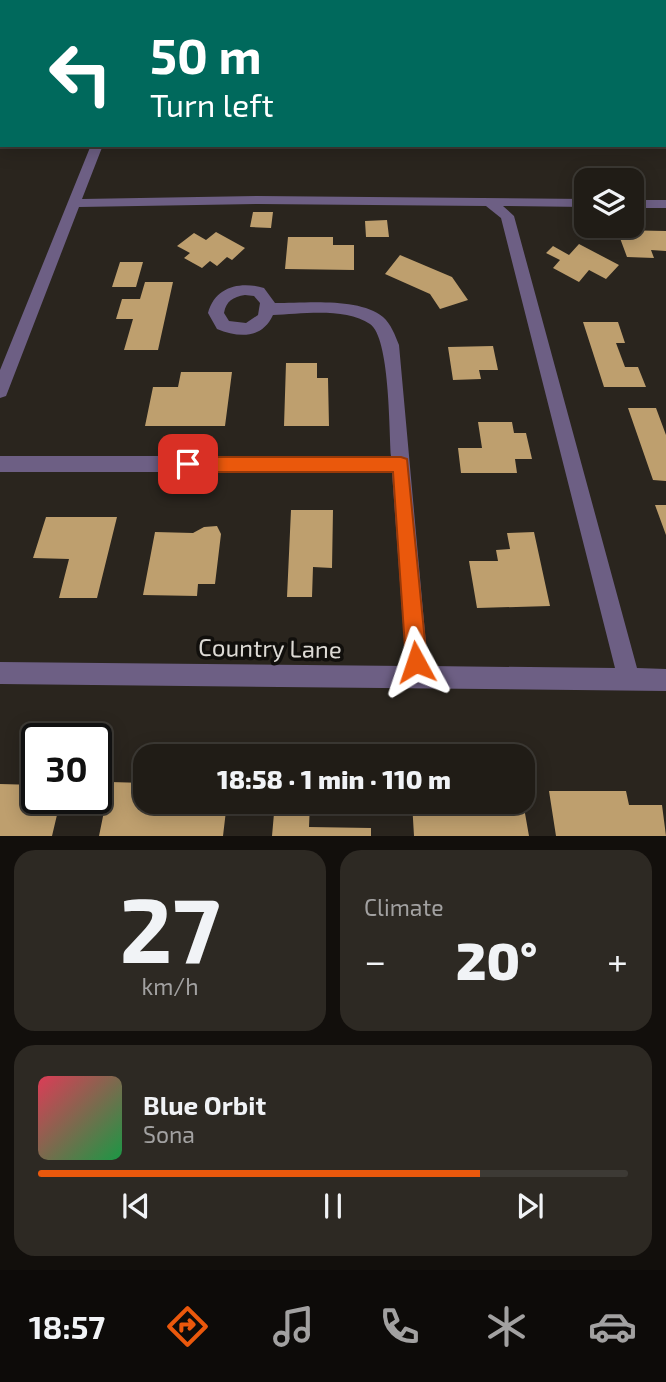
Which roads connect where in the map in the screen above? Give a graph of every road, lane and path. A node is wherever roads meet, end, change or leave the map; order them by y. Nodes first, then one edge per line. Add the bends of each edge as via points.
1 (96, 147) edge
2 (489, 202) junction
3 (74, 203) junction
4 (526, 203) junction
5 (574, 203) edge
6 (644, 204) edge
7 (666, 204) edge
8 (507, 216) junction
9 (268, 309) dead end
10 (0, 391) edge
11 (0, 464) edge
12 (401, 464) junction
13 (0, 673) edge
14 (418, 677) junction
15 (629, 680) junction
16 (666, 680) edge

1 - 3 street
2 - 3 street
2 - 4 street
2 - 8 street
3 - 10 street
4 - 5 street
4 - 8 street
6 - 7 street
8 - 15 street
9 - 12 street via 351,311 384,327 391,345
11 - 12 street
12 - 14 street
13 - 14 street, Country Lane
14 - 15 street, Country Lane
15 - 16 street, Country Lane

